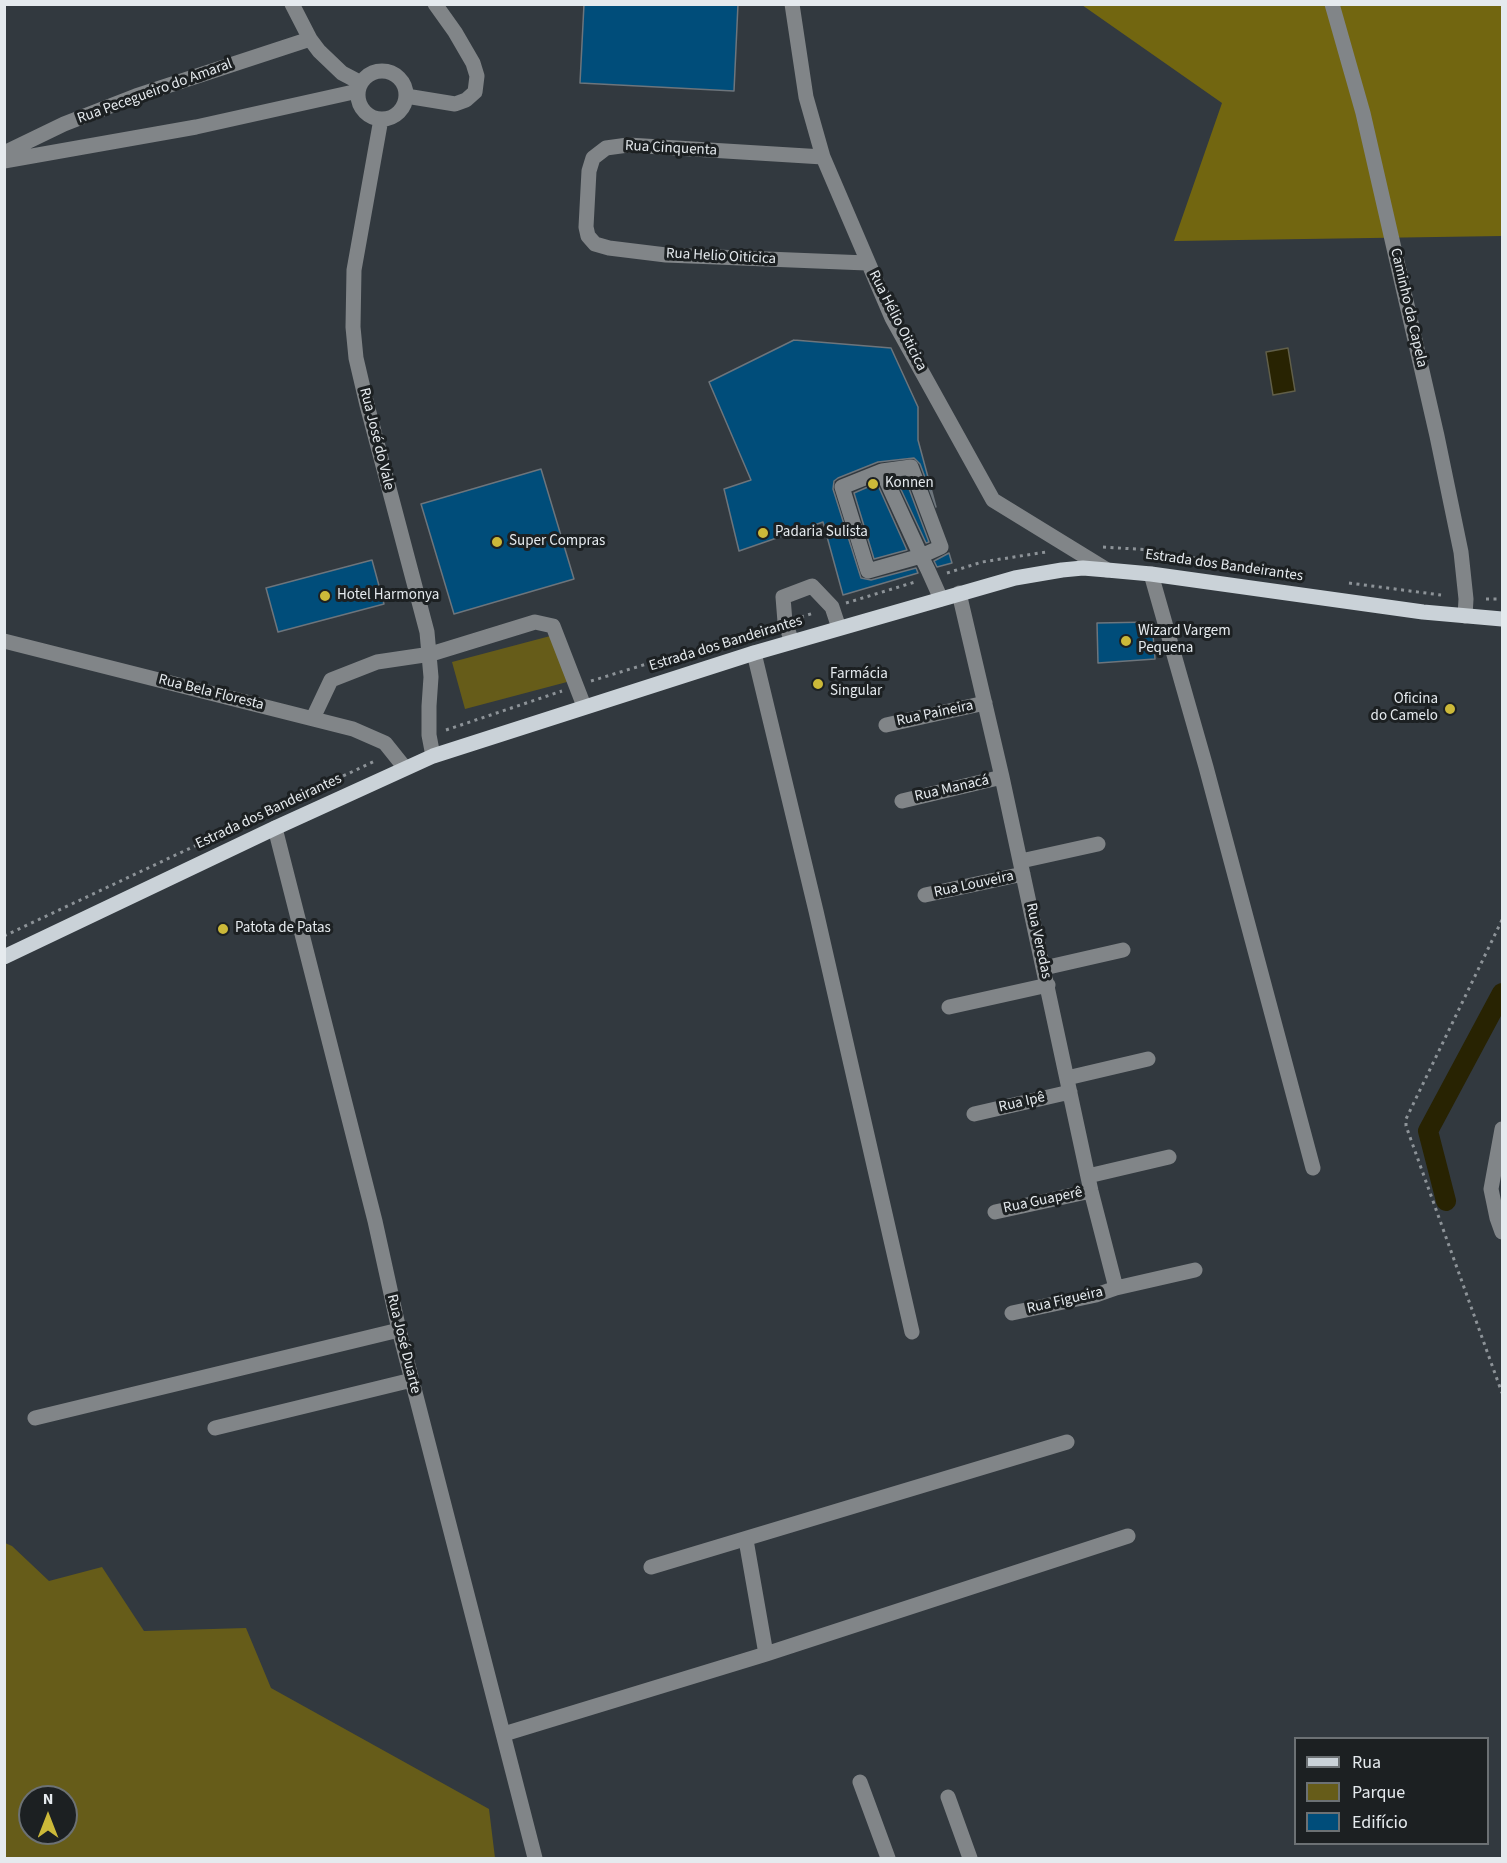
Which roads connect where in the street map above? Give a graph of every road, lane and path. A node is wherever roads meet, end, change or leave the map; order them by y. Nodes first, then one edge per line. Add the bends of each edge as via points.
1 (292, 4) edge
2 (435, 4) edge
3 (792, 4) edge
4 (1332, 4) edge
5 (310, 39) junction
6 (359, 87) junction
7 (406, 96) junction
8 (381, 119) junction
9 (4, 153) edge
10 (823, 157) junction
11 (4, 161) edge
12 (586, 227) joint
13 (867, 263) junction
14 (882, 471) junction
15 (921, 556) junction
16 (1107, 570) junction
17 (1151, 574) junction
18 (958, 593) junction
19 (941, 599) junction
20 (1465, 616) junction
21 (1503, 619) edge
22 (839, 628) junction
23 (4, 641) edge
24 (792, 642) junction
25 (754, 653) junction
26 (431, 654) junction
27 (985, 703) junction
28 (584, 706) junction
29 (313, 718) junction
30 (886, 725) dead end
31 (393, 752) junction
32 (433, 756) junction
33 (405, 768) junction
34 (1002, 777) junction
35 (902, 801) dead end
36 (276, 828) junction
37 (1098, 844) dead end
38 (1022, 868) junction
39 (925, 895) dead end
40 (1503, 920) edge
41 (4, 936) edge
42 (1123, 950) dead end
43 (4, 957) edge
44 (1044, 968) junction
45 (1048, 985) junction
46 (949, 1007) dead end
47 (1148, 1059) dead end
48 (1069, 1085) junction
49 (974, 1114) dead end
50 (1503, 1129) edge
51 (1169, 1157) dead end
52 (1313, 1168) dead end
53 (1090, 1183) junction
54 (995, 1212) dead end
55 (1503, 1232) edge
56 (1196, 1270) dead end
57 (1116, 1288) junction
58 (1012, 1313) dead end
59 (399, 1330) junction
60 (912, 1332) dead end
61 (412, 1380) junction
62 (1503, 1393) edge
63 (35, 1418) dead end
64 (215, 1428) dead end
65 (1067, 1442) dead end
66 (1128, 1536) dead end
67 (746, 1540) junction
68 (651, 1567) dead end
69 (766, 1654) junction
70 (504, 1734) junction
71 (860, 1782) dead end
72 (948, 1797) dead end
73 (535, 1858) edge
74 (888, 1858) edge
75 (970, 1858) edge

1 - 5 street
2 - 7 street via 473,63 477,76 475,92 455,104
3 - 10 street, Rua Hélio Oiticica via 806,97
4 - 20 street, Caminho da Capela via 1363,113 1437,436 1461,552
5 - 6 street via 331,64
5 - 9 street, Rua Pecegueiro do Amaral via 136,96
6 - 7 street via 373,72 388,72 401,80
6 - 8 street via 358,99 366,113
6 - 11 street via 196,126
7 - 8 street via 396,114
8 - 26 street, Rua José do Vale via 354,270 353,327 367,405
10 - 12 street, Rua Cinquenta via 606,148 593,159 589,171
10 - 13 street, Rua Hélio Oiticica
12 - 13 street, Rua Helio Oiticica via 595,244 609,248 666,255
13 - 16 street, Rua Hélio Oiticica via 892,318 993,500
14 - 15 street
14 - 15 street via 911,467 941,547
14 - 15 street via 842,487 868,571
15 - 19 street
16 - 17 main road, Estrada dos Bandeirantes
16 - 18 main road, Estrada dos Bandeirantes via 1083,568 1043,573
17 - 20 main road, Estrada dos Bandeirantes
17 - 52 street
18 - 19 main road, Estrada dos Bandeirantes
18 - 27 street, Rua Veredas
19 - 22 main road, Estrada dos Bandeirantes
20 - 21 main road, Estrada dos Bandeirantes
22 - 24 main road, Estrada dos Bandeirantes
22 - 24 street via 832,607 812,586 783,597
23 - 29 street, Rua Bela Floresta
24 - 25 main road, Estrada dos Bandeirantes
25 - 28 main road, Estrada dos Bandeirantes
25 - 60 street
26 - 28 street via 535,622 553,626
26 - 29 street via 377,662 331,680
26 - 32 street, Rua José do Vale via 429,735
27 - 30 street, Rua Paineira
27 - 34 street, Rua Veredas
28 - 32 main road, Estrada dos Bandeirantes
29 - 31 street, Rua Bela Floresta via 372,736
31 - 33 street, Rua Bela Floresta
31 - 41 path
32 - 33 main road, Estrada dos Bandeirantes
33 - 36 main road, Estrada dos Bandeirantes
34 - 35 street, Rua Manacá
34 - 38 street, Rua Veredas
36 - 43 main road, Estrada dos Bandeirantes
36 - 59 street, Rua José Duarte
37 - 38 street, Rua Louveira
38 - 39 street, Rua Louveira
38 - 44 street, Rua Veredas
40 - 62 path via 1406,1126
42 - 44 street
44 - 45 street, Rua Veredas
45 - 46 street
45 - 48 street, Rua Veredas
47 - 48 street, Rua Ipê
48 - 49 street, Rua Ipê
48 - 53 street, Rua Veredas
50 - 55 street via 1491,1189
51 - 53 street, Rua Guaperê
53 - 54 street, Rua Guaperê
53 - 57 street, Rua Veredas
56 - 57 street, Rua Figueira
57 - 58 street, Rua Figueira
59 - 61 street, Rua José Duarte
59 - 63 street
61 - 64 street
61 - 70 street, Rua José Duarte
65 - 67 street
66 - 69 street
67 - 68 street
67 - 69 street
69 - 70 street
70 - 73 street, Rua José Duarte
71 - 74 street
72 - 75 street

